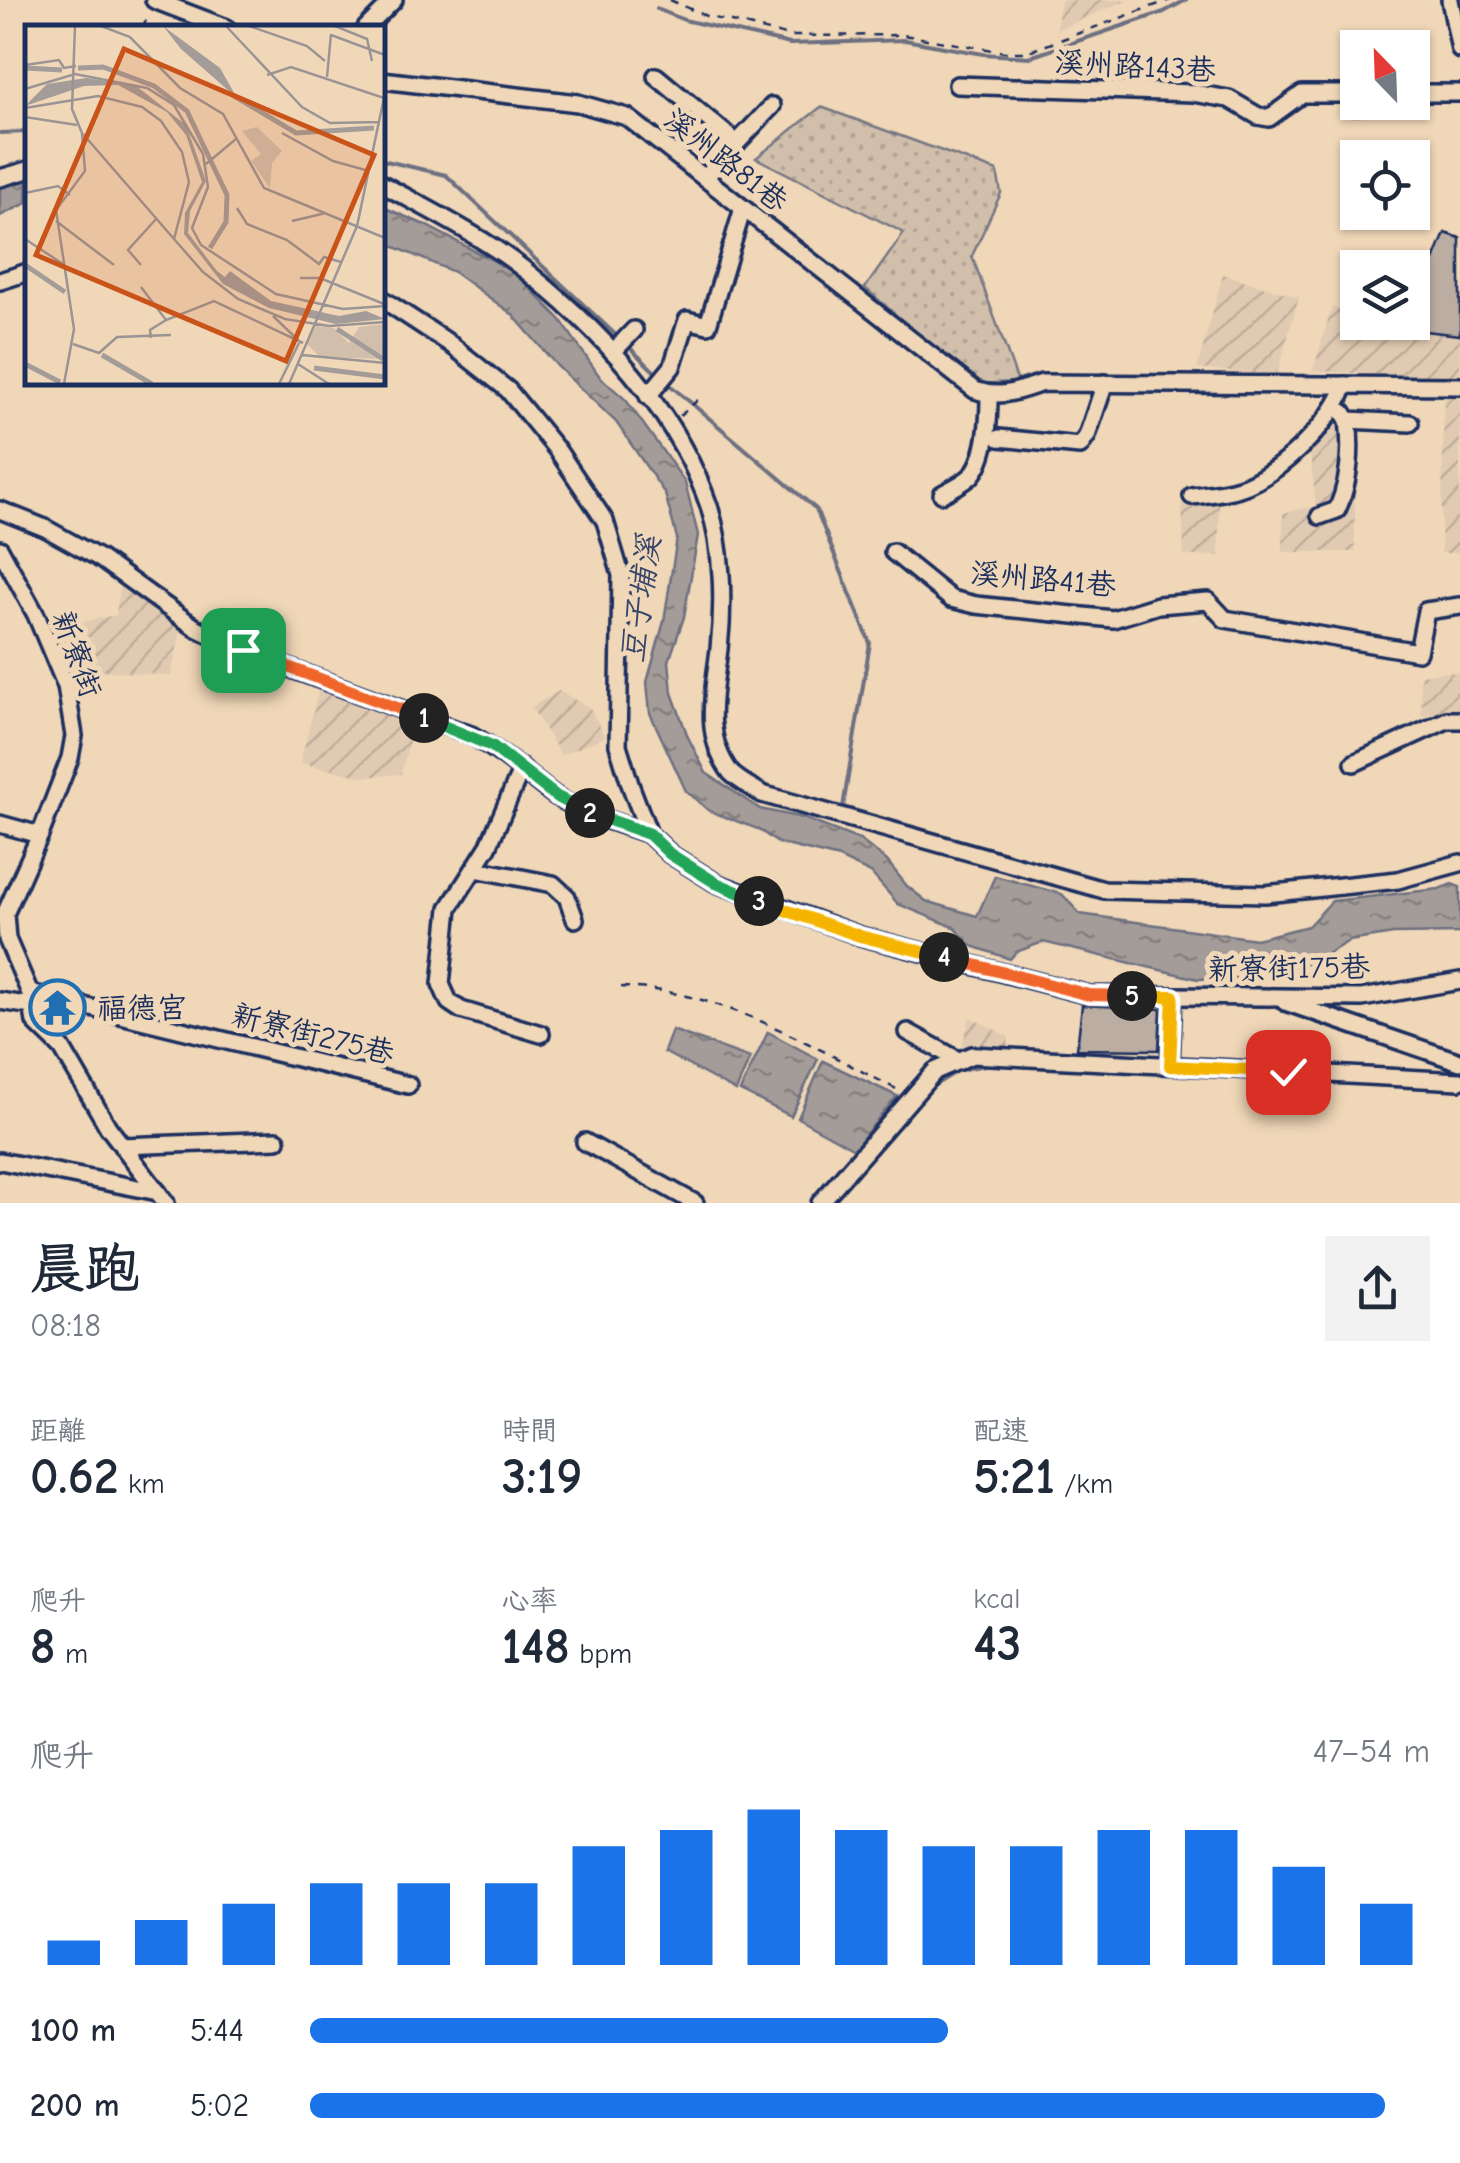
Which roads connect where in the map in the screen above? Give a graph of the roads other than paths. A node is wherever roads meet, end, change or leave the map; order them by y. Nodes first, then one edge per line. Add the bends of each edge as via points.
1 (154, 0) edge
2 (394, 0) edge
3 (1455, 11) edge
4 (219, 25) edge
5 (369, 25) edge
6 (1460, 50) edge
7 (656, 76) dead end
8 (385, 80) edge
9 (957, 85) dead end
10 (1430, 93) edge
11 (1460, 93) edge
12 (1340, 94) edge
13 (772, 106) dead end
14 (737, 143) junction
15 (25, 171) edge
16 (0, 178) edge
17 (704, 178) junction
18 (385, 186) edge
19 (743, 208) junction
20 (25, 273) edge
21 (0, 281) edge
22 (385, 301) edge
23 (1105, 383) junction
24 (658, 384) junction
25 (1345, 385) junction
26 (1460, 386) edge
27 (989, 395) junction
28 (1338, 404) junction
29 (1348, 420) junction
30 (1410, 423) dead end
31 (998, 438) dead end
32 (942, 494) dead end
33 (1192, 496) dead end
34 (0, 510) edge
35 (1320, 516) dead end
36 (0, 549) edge
37 (894, 552) dead end
38 (1460, 606) edge
39 (1460, 720) edge
40 (1354, 763) dead end
41 (522, 768) junction
42 (0, 824) edge
43 (40, 834) junction
44 (649, 834) junction
45 (1460, 863) edge
46 (475, 870) junction
47 (576, 918) dead end
48 (1460, 981) edge
49 (1173, 996) junction
50 (1272, 997) junction
51 (31, 1000) junction
52 (0, 1001) edge
53 (908, 1032) dead end
54 (541, 1034) dead end
55 (960, 1060) junction
56 (1460, 1062) edge
57 (1170, 1066) junction
58 (1460, 1081) edge
59 (408, 1085) dead end
60 (278, 1140) dead end
61 (585, 1142) dead end
62 (122, 1146) junction
63 (0, 1161) edge
64 (162, 1198) edge
65 (696, 1203) edge
66 (820, 1203) edge

1 - 4 street
2 - 5 street
3 - 6 street
7 - 14 street
8 - 17 street, 溪州路81巷 via 578,104 627,117
9 - 12 street, 溪州路143巷 via 1193,94 1229,99 1269,118 1302,94
10 - 11 street
13 - 14 street
14 - 17 street
15 - 16 street
17 - 19 street, 溪州路81巷
18 - 24 street via 530,273 623,341
19 - 24 street via 708,325 687,320 672,367
19 - 27 street, 溪州路81巷
20 - 21 street
22 - 44 street via 508,390 605,521 620,575 618,745
23 - 25 street
23 - 27 street via 1042,383
23 - 31 street via 1080,446
24 - 45 street via 709,507 719,557 714,743 733,775 762,794 1104,890 1265,894 1398,880
25 - 26 street
25 - 28 street
27 - 32 street via 975,468
28 - 29 street
28 - 33 street via 1276,466 1242,488
29 - 30 street
29 - 35 street via 1344,494 1336,510
34 - 41 street via 99,558 196,628 471,735
36 - 43 street, 新寮街 via 66,686 74,736
37 - 38 street, 溪州路41巷 via 951,599 976,605 1113,619 1158,605 1208,601 1225,619 1418,652 1426,612
39 - 40 street
41 - 44 street via 557,797
41 - 46 street
42 - 43 street
43 - 51 street, 新寮街 via 4,914
44 - 49 street, 新寮街175巷 via 716,883 860,936 1089,995
46 - 47 street via 553,884
46 - 54 street via 449,908 441,984 461,1010
48 - 50 street, 新寮街175巷 via 1362,998
49 - 50 street, 新寮街175巷
49 - 57 street
50 - 56 street
51 - 52 street, 新寮街275巷
51 - 59 street, 新寮街275巷
51 - 62 street, 新寮街 via 35,1022 62,1048
53 - 55 street
55 - 57 street via 972,1055
55 - 66 street via 936,1070
57 - 58 street
60 - 62 street
61 - 65 street
62 - 64 street, 新寮街
63 - 64 street

